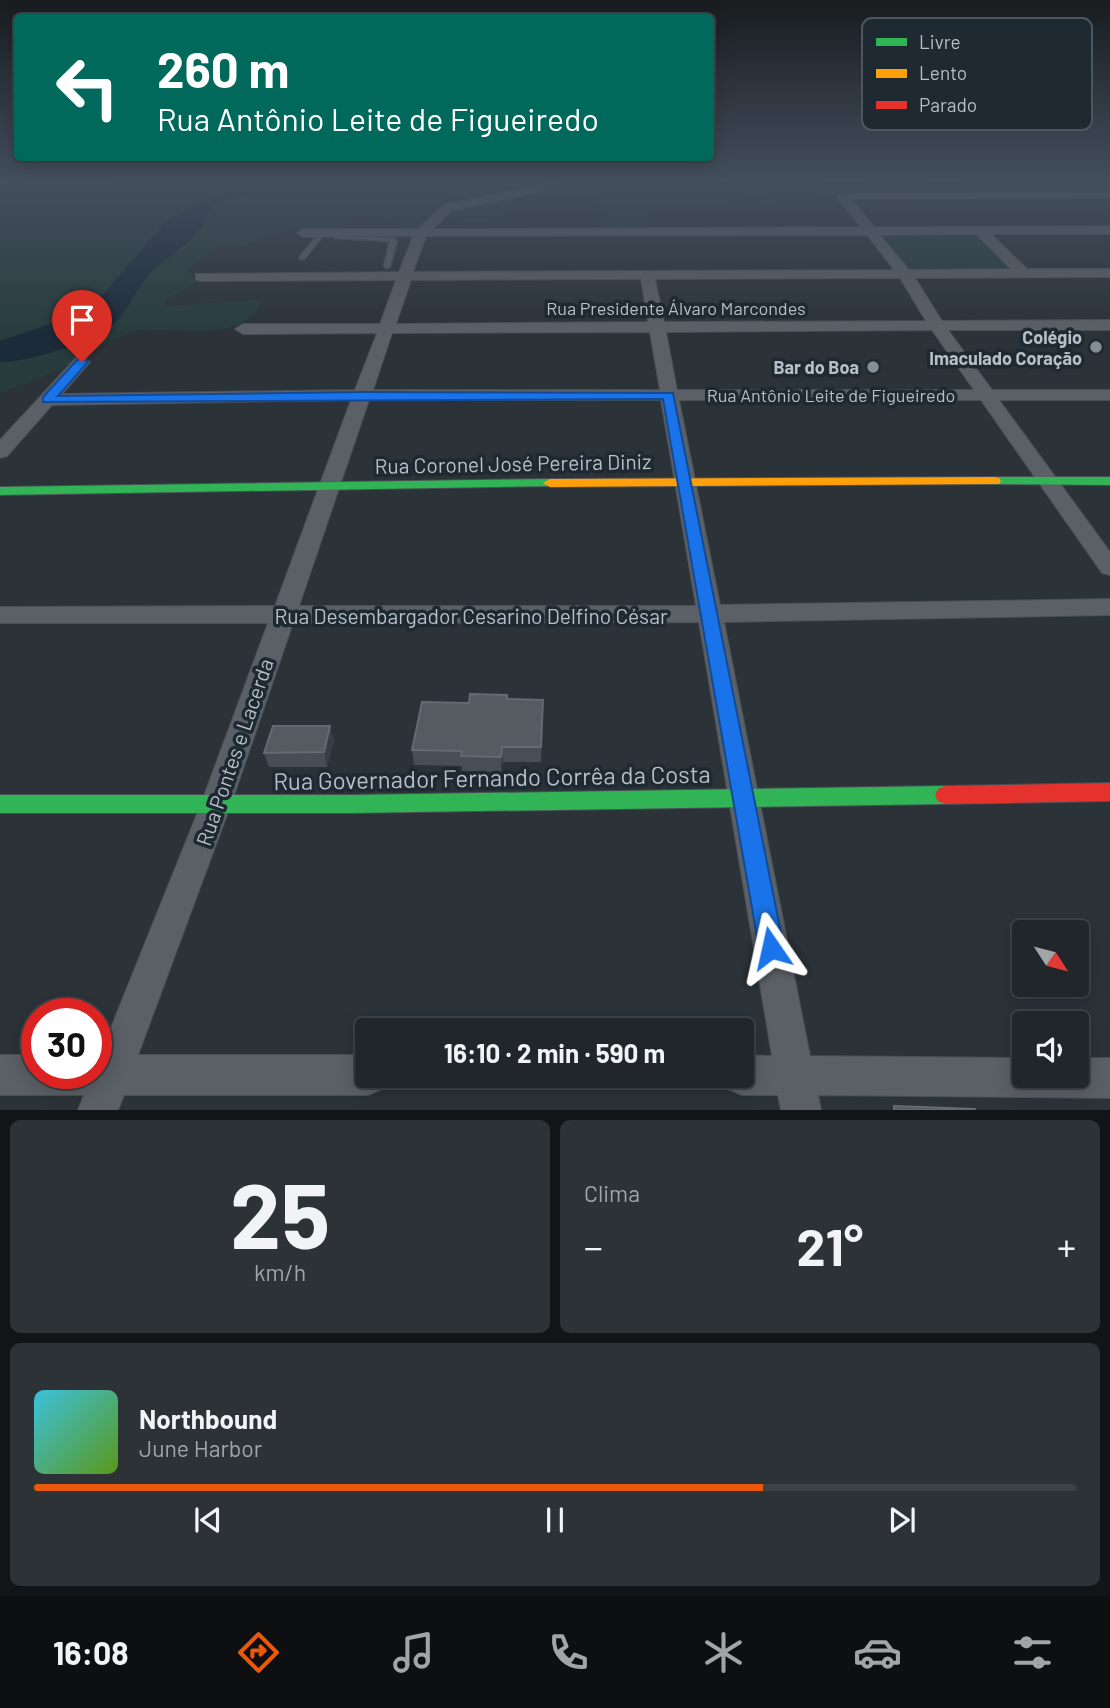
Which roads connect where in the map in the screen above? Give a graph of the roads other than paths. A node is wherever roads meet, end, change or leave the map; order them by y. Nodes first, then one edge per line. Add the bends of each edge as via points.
1 (351, 232) edge
2 (425, 232) edge
3 (844, 232) edge
4 (871, 232) junction
5 (981, 232) junction
6 (992, 232) edge
7 (1093, 232) edge
8 (303, 233) dead end
9 (321, 234) junction
10 (1110, 245) edge
11 (302, 258) dead end
12 (397, 271) junction
13 (1023, 273) junction
14 (1110, 273) edge
15 (646, 274) junction
16 (905, 274) junction
17 (201, 276) dead end
18 (937, 326) junction
19 (1110, 326) edge
20 (656, 328) junction
21 (243, 329) dead end
22 (387, 329) junction
23 (82, 362) dead end
24 (361, 395) junction
25 (669, 395) junction
26 (986, 395) junction
27 (1110, 395) edge
28 (48, 400) junction
29 (0, 452) edge
30 (685, 481) junction
31 (1049, 481) junction
32 (1110, 481) edge
33 (330, 487) junction
34 (0, 491) edge
35 (1110, 568) edge
36 (1110, 607) edge
37 (709, 614) junction
38 (0, 615) edge
39 (281, 616) junction
40 (1110, 792) edge
41 (743, 796) junction
42 (0, 804) edge
43 (216, 804) junction
44 (0, 1075) edge
45 (355, 1076) edge
46 (1110, 1078) edge
47 (754, 1079) edge
48 (104, 1092) edge
49 (798, 1092) edge

1 - 9 street
2 - 12 street, Rua Pontes e Lacerda
3 - 4 street
4 - 5 street
4 - 16 street
5 - 6 street
5 - 13 street
7 - 10 street
8 - 9 street
9 - 11 lane
9 - 12 lane via 392,239
12 - 15 street
12 - 17 street
12 - 22 street, Rua Pontes e Lacerda
13 - 14 street
13 - 16 street
15 - 16 street
15 - 20 street
16 - 18 street
18 - 19 street, Rua Presidente Álvaro Marcondes
18 - 20 street, Rua Presidente Álvaro Marcondes
18 - 26 street
20 - 22 street, Rua Presidente Álvaro Marcondes
20 - 25 street
21 - 22 street, Rua Presidente Álvaro Marcondes
22 - 24 street, Rua Pontes e Lacerda
23 - 28 street
24 - 25 street, Rua Antônio Leite de Figueiredo
24 - 28 street, Rua Antônio Leite de Figueiredo
24 - 33 street, Rua Pontes e Lacerda
25 - 26 street, Rua Antônio Leite de Figueiredo
25 - 30 street
26 - 27 street, Rua Antônio Leite de Figueiredo
26 - 31 street
28 - 29 street
30 - 31 street, Rua Coronel José Pereira Diniz
30 - 33 street, Rua Coronel José Pereira Diniz
30 - 37 street
31 - 32 street, Rua Coronel José Pereira Diniz
31 - 35 street
33 - 34 street, Rua Coronel José Pereira Diniz
33 - 39 street, Rua Pontes e Lacerda
36 - 37 street, Rua Desembargador Cesarino Delfino César
37 - 39 street, Rua Desembargador Cesarino Delfino César
37 - 41 street
38 - 39 street, Rua Desembargador Cesarino Delfino César
39 - 43 street, Rua Pontes e Lacerda
40 - 41 street, Rua Governador Fernando Corrêa da Costa
41 - 43 street, Rua Governador Fernando Corrêa da Costa
41 - 49 street
42 - 43 street, Rua Governador Fernando Corrêa da Costa
43 - 48 street, Rua Pontes e Lacerda
44 - 48 street
45 - 48 street
46 - 49 street
47 - 49 street

